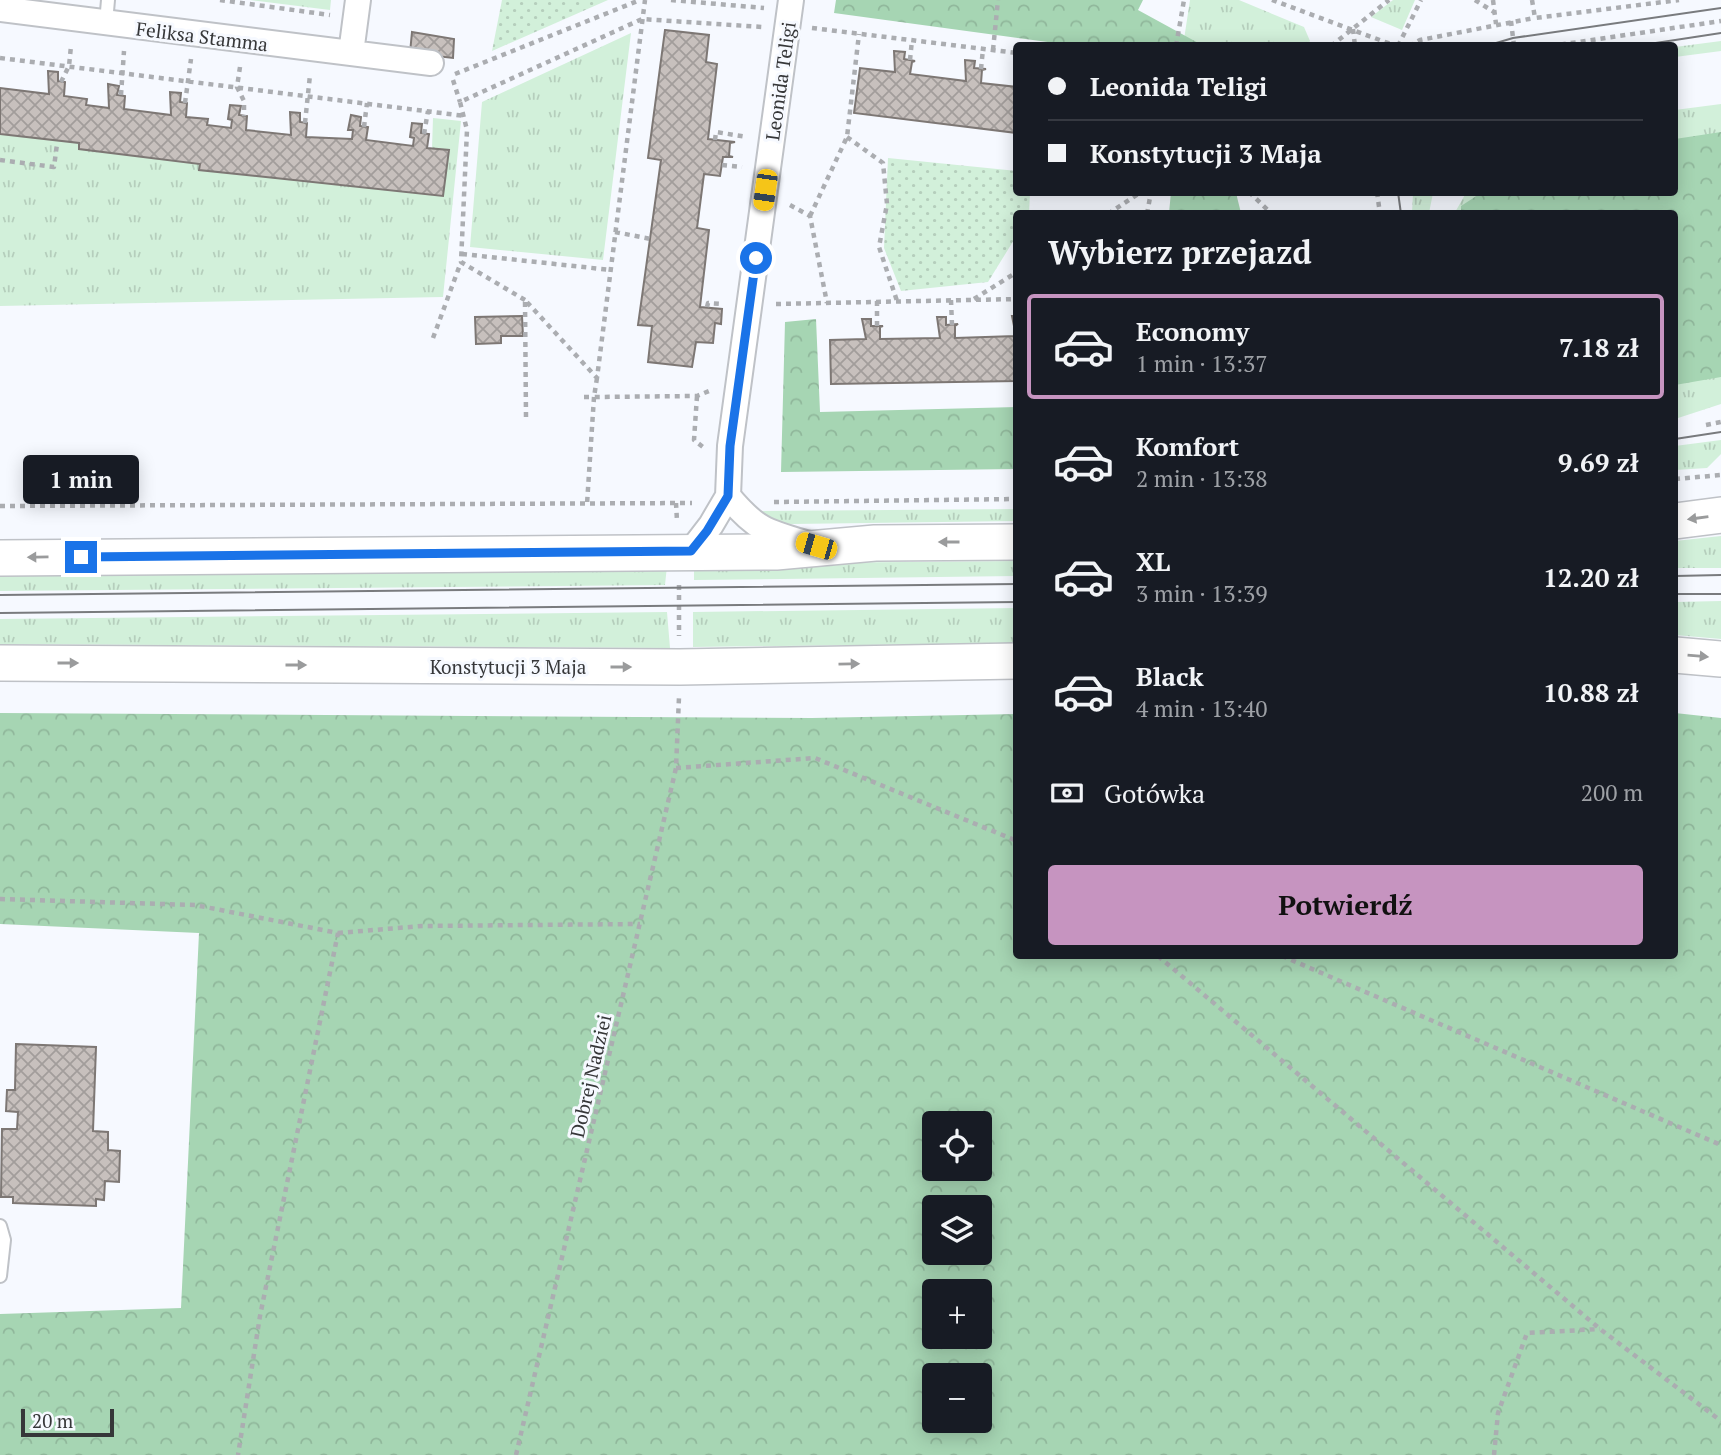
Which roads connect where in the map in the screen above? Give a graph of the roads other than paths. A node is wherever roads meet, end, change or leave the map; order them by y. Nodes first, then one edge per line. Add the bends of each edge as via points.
1 (779, 4) edge
2 (0, 9) edge
3 (357, 9) edge
4 (113, 16) edge
5 (351, 53) junction
6 (431, 63) dead end
7 (728, 500) junction
8 (1721, 515) edge
9 (1678, 521) edge
10 (1013, 542) edge
11 (816, 546) junction
12 (685, 551) junction
13 (0, 558) edge
14 (1678, 655) edge
15 (1721, 659) edge
16 (1013, 661) edge
17 (0, 663) edge
18 (0, 1226) edge
19 (0, 1276) edge

1 - 7 street, Leonida Teligi via 765,190 730,446
2 - 4 street, Feliksa Stamma via 75,19
3 - 5 street
4 - 5 street, Feliksa Stamma via 194,35
5 - 6 street, Feliksa Stamma
7 - 11 street via 761,529
7 - 12 street, Leonida Teligi via 707,531
8 -> 9 street
10 -> 11 street
11 - 12 street via 776,552
12 -> 13 street
14 -> 15 street
17 -> 16 street, Konstytucji 3 Maja via 680,667
18 - 19 lane via 4,1240

